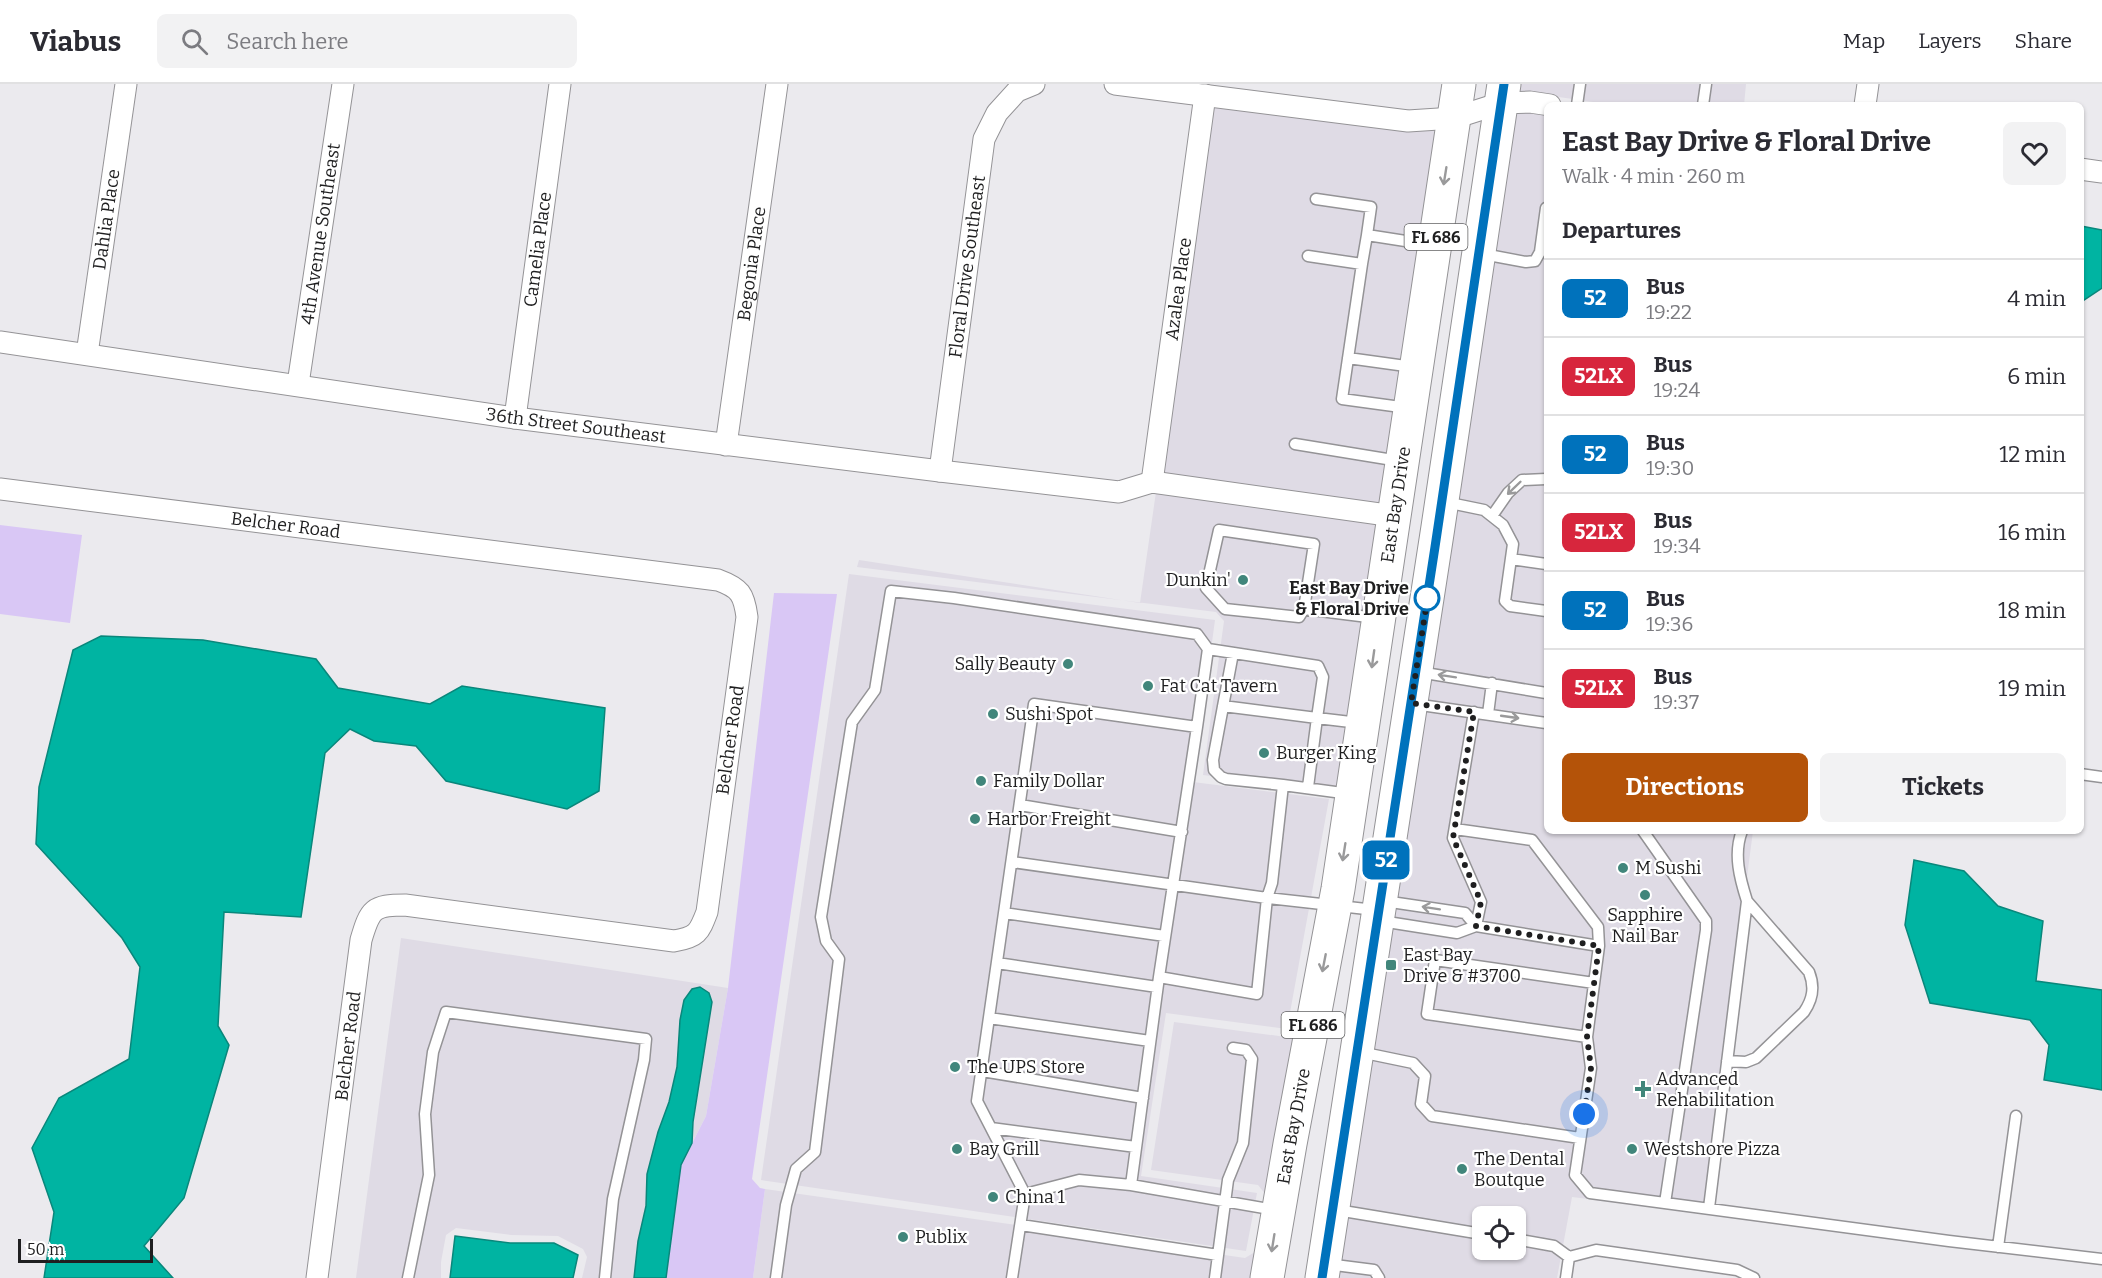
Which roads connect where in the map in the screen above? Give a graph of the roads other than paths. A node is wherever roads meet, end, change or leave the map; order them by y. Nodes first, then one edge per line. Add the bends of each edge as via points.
1 (126, 84) edge
2 (343, 84) edge
3 (560, 84) edge
4 (777, 84) edge
5 (1034, 84) edge
6 (1115, 84) edge
7 (1459, 84) edge
8 (1580, 84) edge
9 (1706, 84) edge
10 (1868, 84) edge
11 (1502, 94) edge
12 (1205, 95) junction
13 (1577, 102) edge
14 (1703, 102) edge
15 (1865, 102) edge
16 (1544, 104) edge
17 (1454, 118) junction
18 (2084, 170) edge
19 (2102, 172) edge
20 (1316, 199) dead end
21 (1544, 223) edge
22 (1367, 235) junction
23 (1435, 246) junction
24 (1479, 254) junction
25 (1308, 256) dead end
26 (1362, 264) junction
27 (0, 342) edge
28 (87, 354) junction
29 (1348, 358) junction
30 (1416, 368) junction
31 (298, 384) junction
32 (1409, 415) junction
33 (515, 418) junction
34 (1294, 444) dead end
35 (726, 445) junction
36 (1402, 461) junction
37 (940, 471) junction
38 (1544, 478) edge
39 (1152, 482) junction
40 (0, 489) edge
41 (1442, 501) junction
42 (1394, 516) junction
43 (1492, 516) junction
44 (1511, 559) junction
45 (1544, 564) edge
46 (1304, 609) junction
47 (1544, 611) edge
48 (1379, 619) junction
49 (1208, 649) junction
50 (1233, 653) junction
51 (1416, 671) junction
52 (1492, 683) junction
53 (1544, 693) edge
54 (1411, 703) junction
55 (1223, 706) junction
56 (1474, 712) junction
57 (1488, 714) junction
58 (1317, 718) junction
59 (1363, 723) junction
60 (1544, 723) edge
61 (1197, 728) junction
62 (2084, 775) edge
63 (2102, 777) edge
64 (1283, 785) junction
65 (1308, 787) junction
66 (1353, 794) junction
67 (1020, 805) junction
68 (1455, 829) junction
69 (1182, 832) junction
70 (1645, 834) edge
71 (1741, 834) edge
72 (1012, 862) junction
73 (1174, 885) junction
74 (1268, 898) junction
75 (1747, 902) junction
76 (1335, 906) junction
77 (1379, 910) junction
78 (1005, 913) junction
79 (1476, 926) junction
80 (1165, 936) junction
81 (1599, 946) junction
82 (997, 963) junction
83 (1158, 982) junction
84 (1594, 983) junction
85 (989, 1018) junction
86 (1587, 1037) junction
87 (1150, 1041) junction
88 (1233, 1048) dead end
89 (1357, 1052) junction
90 (1727, 1061) junction
91 (982, 1071) junction
92 (1143, 1098) junction
93 (2016, 1116) dead end
94 (991, 1128) junction
95 (1580, 1137) junction
96 (1137, 1147) junction
97 (1131, 1185) junction
98 (1025, 1194) junction
99 (1225, 1200) junction
100 (1665, 1203) junction
101 (1710, 1208) junction
102 (1332, 1210) junction
103 (1278, 1211) junction
104 (1021, 1225) junction
105 (1472, 1232) edge
106 (1526, 1241) edge
107 (1998, 1247) junction
108 (1218, 1255) junction
109 (1569, 1257) junction
110 (2102, 1259) edge
111 (1323, 1271) edge
112 (317, 1278) edge
113 (408, 1278) edge
114 (605, 1278) edge
115 (776, 1278) edge
116 (1015, 1278) edge
117 (1215, 1278) edge
118 (1267, 1278) edge
119 (1379, 1278) edge
120 (1566, 1278) edge
121 (1754, 1278) edge

1 - 28 street, Dahlia Place
2 - 31 street, 4th Avenue Southeast
3 - 33 street, Camelia Place
4 - 35 street, Begonia Place
5 - 37 street, Floral Drive Southeast via 1017,91 997,113 984,139
6 - 12 street
7 - 17 main road, East Bay Drive / FL 686
8 - 13 lane
9 - 14 lane
10 - 15 street
11 - 16 street
11 - 17 street
11 - 24 main road, FL 686
12 - 17 street via 1408,121
12 - 39 street, Azalea Place
17 -> 23 main road, East Bay Drive / FL 686
18 - 19 street
20 - 22 lane via 1371,207
21 - 24 lane via 1535,261
22 - 23 lane
22 - 26 lane
23 - 30 main road, East Bay Drive / FL 686
24 - 41 main road, FL 686
25 - 26 lane
26 - 29 lane
27 - 28 street, 36th Street Southeast
28 - 31 street, 36th Street Southeast
29 - 30 lane
29 - 32 lane via 1341,399
30 - 32 main road, East Bay Drive / FL 686
31 - 33 street, 36th Street Southeast
32 - 36 main road, East Bay Drive / FL 686
32 - 41 main road
33 - 35 street, 36th Street Southeast
34 - 36 lane
35 - 37 street, 36th Street Southeast
36 - 42 main road, East Bay Drive / FL 686
37 - 39 street, 36th Street Southeast via 1119,492
38 -> 43 lane via 1522,480
39 - 42 street
40 - 112 street, Belcher Road via 718,580 733,586 744,599 747,617 707,912 701,928 690,938 674,941 405,905 383,905 368,917
41 - 43 lane via 1484,510
41 - 51 main road, FL 686
42 - 48 main road, East Bay Drive / FL 686
43 - 44 lane via 1503,525 1513,544
44 - 45 lane
44 - 47 lane via 1505,601 1510,606
46 - 46 lane via 1314,544 1219,530 1206,588 1225,609 1299,617
46 - 48 lane
48 -> 59 main road, East Bay Drive / FL 686
49 - 50 lane
49 - 61 lane
49 - 115 lane via 1197,634 891,591 875,690 852,722 821,917 826,941 839,959 815,1152 796,1169 786,1205
50 - 55 lane
50 - 58 lane via 1318,666 1323,677
52 -> 51 lane
51 - 54 main road, FL 686
52 - 53 lane
52 - 57 lane
54 - 56 lane
54 - 77 main road, FL 686
55 - 58 lane
55 - 64 lane via 1214,770 1226,779
56 - 57 lane
56 - 68 lane
57 -> 60 lane
58 - 59 lane
58 - 65 lane
59 - 66 main road, East Bay Drive / FL 686
61 - 67 lane via 1034,704
61 - 69 lane
62 - 63 lane
64 - 65 lane
64 - 74 lane
65 - 66 lane
66 -> 76 main road, East Bay Drive / FL 686
67 - 69 lane
67 - 72 lane
68 - 79 lane via 1453,838 1481,902
68 - 81 lane via 1532,840 1598,927
69 - 73 lane
70 - 100 lane via 1706,921
71 - 75 lane via 1737,842 1739,873
72 - 73 lane
72 - 78 lane
73 - 74 lane
73 - 80 lane
74 - 76 lane
74 - 83 lane via 1257,994
75 - 90 lane
75 - 90 lane via 1809,972 1813,992 1804,1012 1755,1058 1746,1062
76 - 77 lane
76 -> 103 main road, East Bay Drive / FL 686
77 - 79 lane via 1457,933
79 -> 77 lane via 1464,913
77 - 89 main road, FL 686
78 - 80 lane
78 - 82 lane
79 - 81 lane
80 - 83 lane
81 - 84 lane
82 - 83 lane
82 - 85 lane
83 - 87 lane
84 - 86 lane
84 - 86 lane via 1435,960 1427,1014
85 - 87 lane
85 - 91 lane
86 - 95 lane via 1591,1068
87 - 92 lane
88 - 99 lane via 1246,1050 1252,1059 1243,1143 1228,1180
89 - 95 lane via 1413,1063 1425,1076 1421,1104 1432,1116
89 - 102 main road, FL 686
90 - 101 lane
91 - 92 lane
91 - 94 lane via 977,1101
92 - 96 lane
93 - 107 lane
94 - 96 lane
94 - 98 lane
95 - 100 lane via 1575,1175 1590,1193
96 - 97 lane
97 - 98 lane via 1079,1180
97 - 99 lane
98 - 104 lane
99 - 103 lane
99 - 108 lane
100 - 101 lane
101 - 107 lane
102 - 105 lane
102 - 111 main road, FL 686
103 -> 118 main road, East Bay Drive / FL 686
104 - 108 lane
104 - 116 lane
106 - 109 lane via 1554,1246
107 - 110 lane
108 - 117 lane
109 - 120 lane
109 - 121 lane via 1596,1250 1737,1270
111 - 119 lane via 1374,1270
113 - 114 lane via 429,1175 425,1114 433,1052 446,1012 646,1039 613,1199

